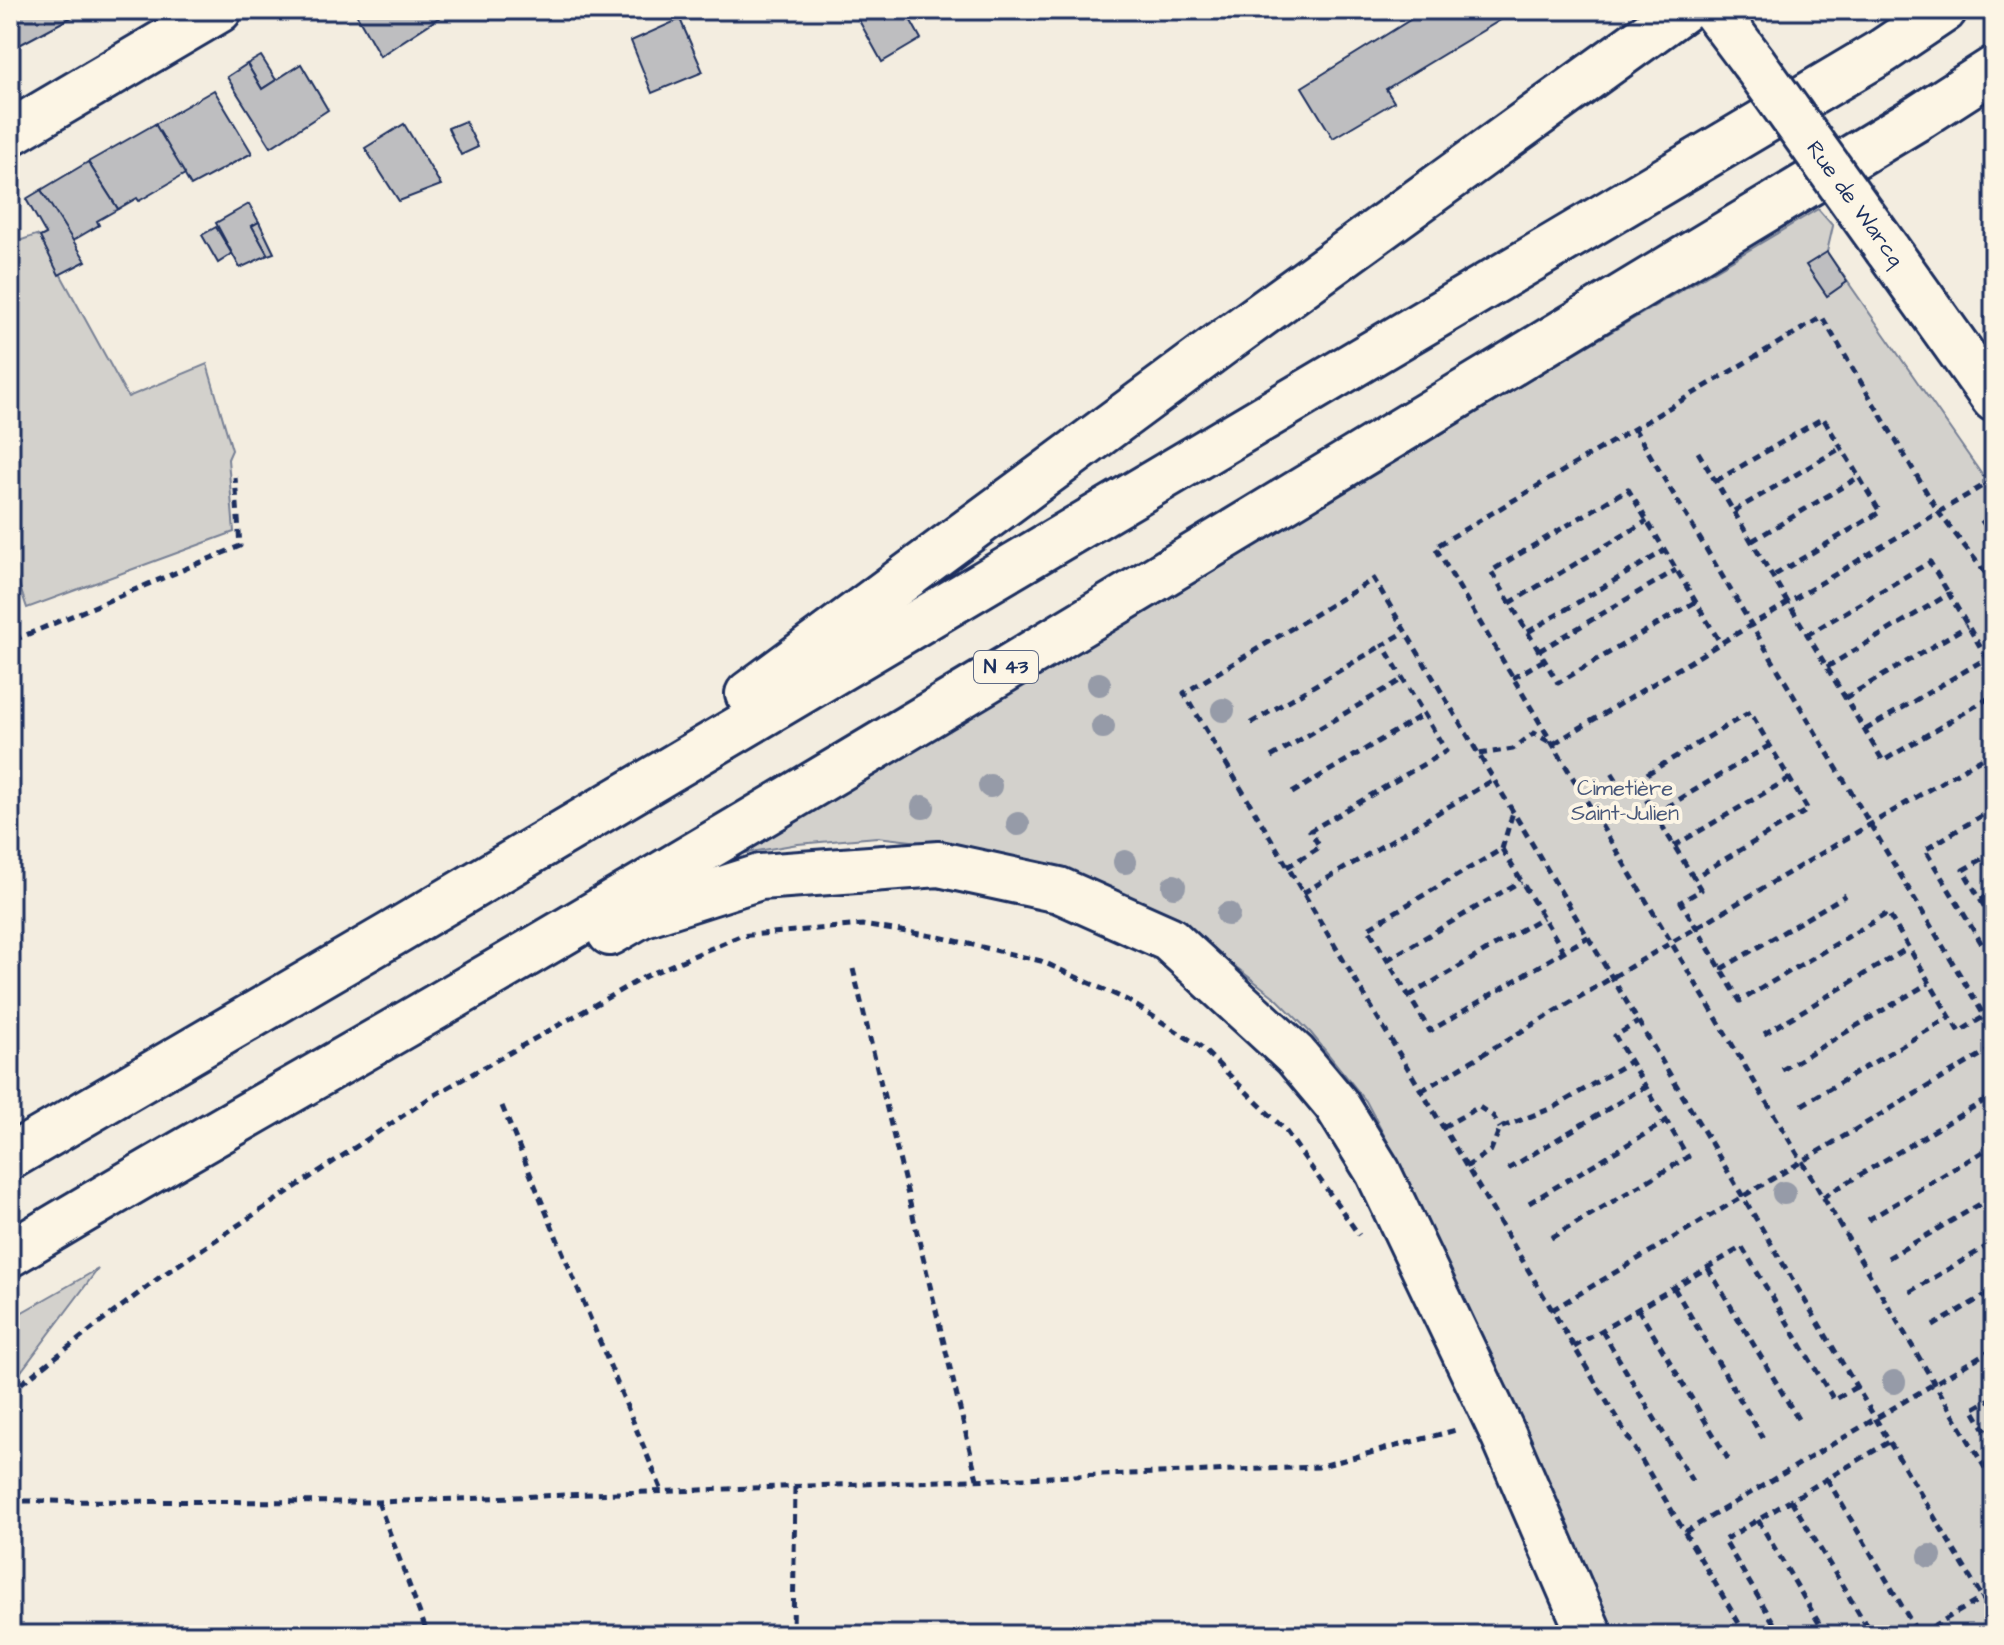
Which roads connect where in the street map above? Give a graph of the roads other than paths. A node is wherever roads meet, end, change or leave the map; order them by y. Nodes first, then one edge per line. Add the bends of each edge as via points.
1 (219, 10) edge
2 (1682, 10) edge
3 (1714, 10) edge
4 (1944, 10) edge
5 (1994, 69) edge
6 (10, 133) edge
7 (1994, 399) edge
8 (392, 934) junction
9 (10, 1157) edge
10 (10, 1254) edge
11 (10, 1265) edge
12 (1590, 1635) edge

1 - 6 main road
2 - 8 main road via 728,709
3 - 7 main road, Rue de Warcq, bridge
4 - 8 main road via 1883,51
5 - 10 main road, N 43 via 911,725
8 - 9 main road
11 - 12 main road via 150,1196 641,915 760,877 939,864 1059,890 1169,939 1295,1055 1336,1104 1378,1172 1504,1436

